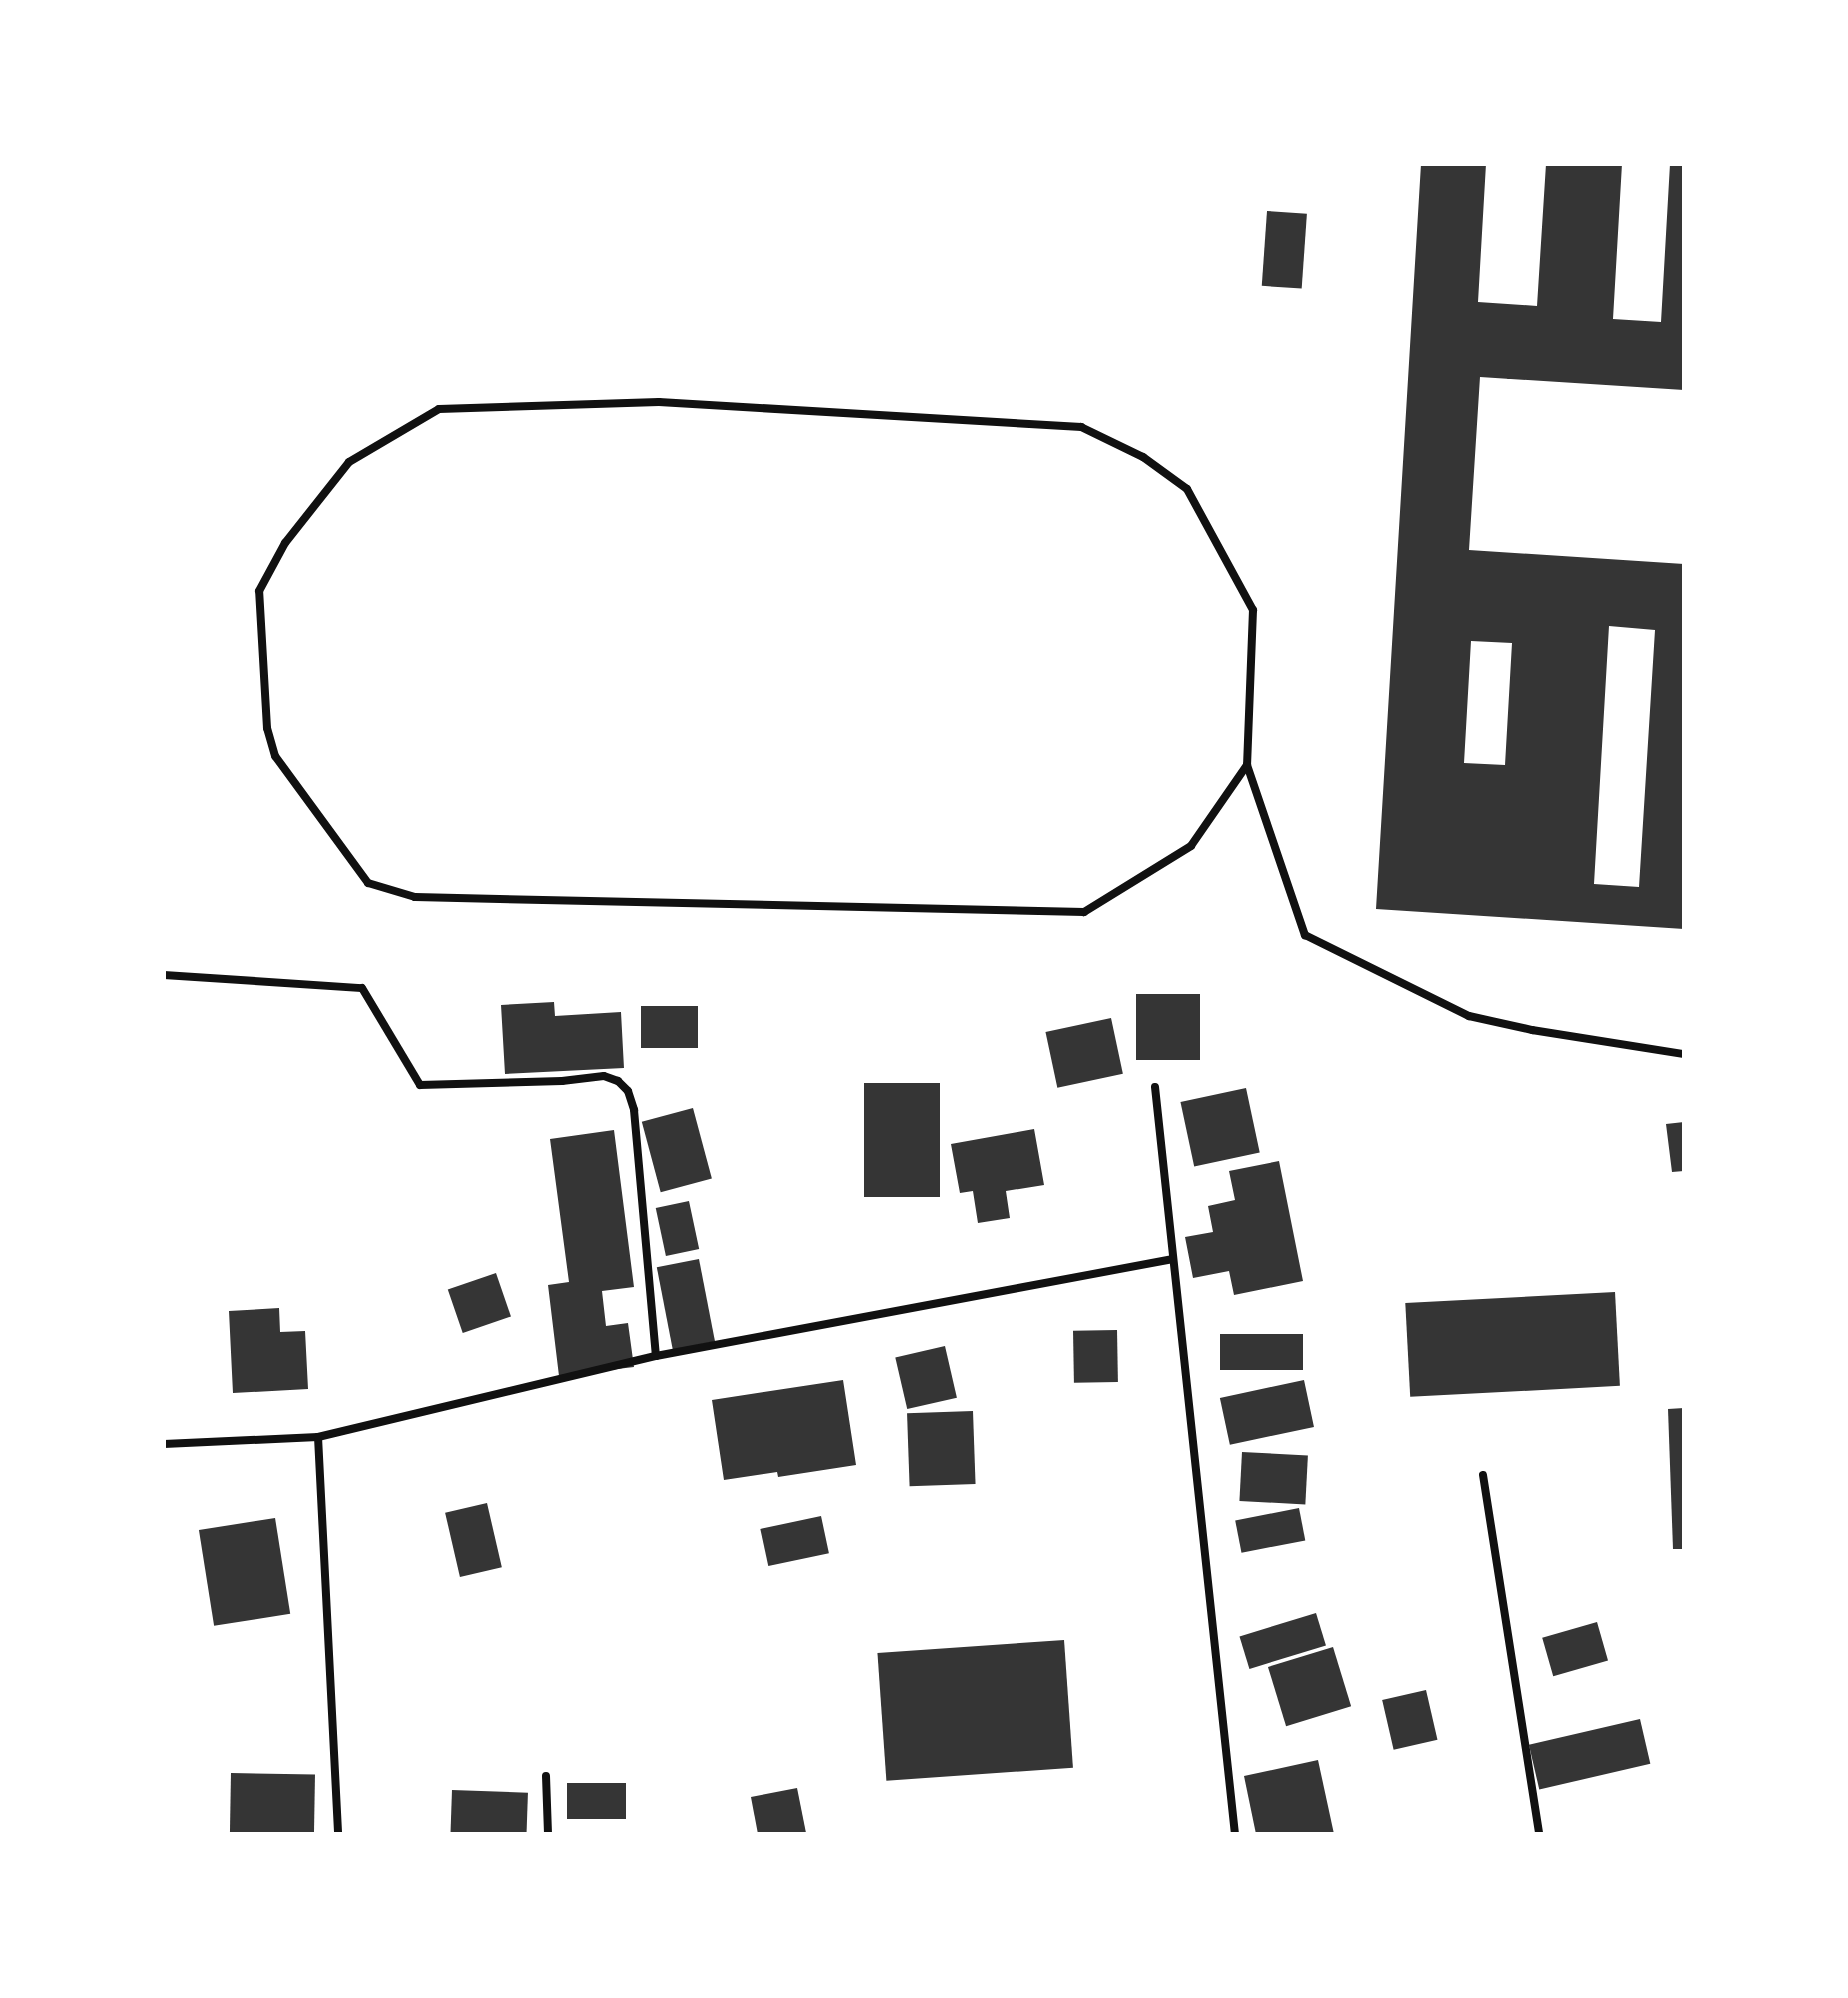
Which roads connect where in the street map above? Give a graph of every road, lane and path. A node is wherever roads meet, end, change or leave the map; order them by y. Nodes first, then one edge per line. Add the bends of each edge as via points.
1 (1247, 765) junction
2 (164, 975) edge
3 (1684, 1054) edge
4 (1155, 1087) dead end
5 (1173, 1259) junction
6 (656, 1356) junction
7 (318, 1437) junction
8 (164, 1444) edge
9 (1483, 1475) dead end
10 (546, 1776) dead end
11 (338, 1834) edge
12 (548, 1834) edge
13 (1235, 1834) edge
14 (1539, 1834) edge

1 - 1 street via 1253,610 1187,489 1143,457 1081,427 659,402 439,409 349,462 285,543 259,591 267,728 275,756 368,883 415,897 1084,912 1191,846
1 - 3 street via 1305,935 1469,1016
2 - 6 street via 362,988 420,1085 604,1076 618,1081 634,1110
4 - 5 street
5 - 6 street
5 - 13 street
6 - 7 street
7 - 8 street
7 - 11 street
9 - 14 street
10 - 12 street

